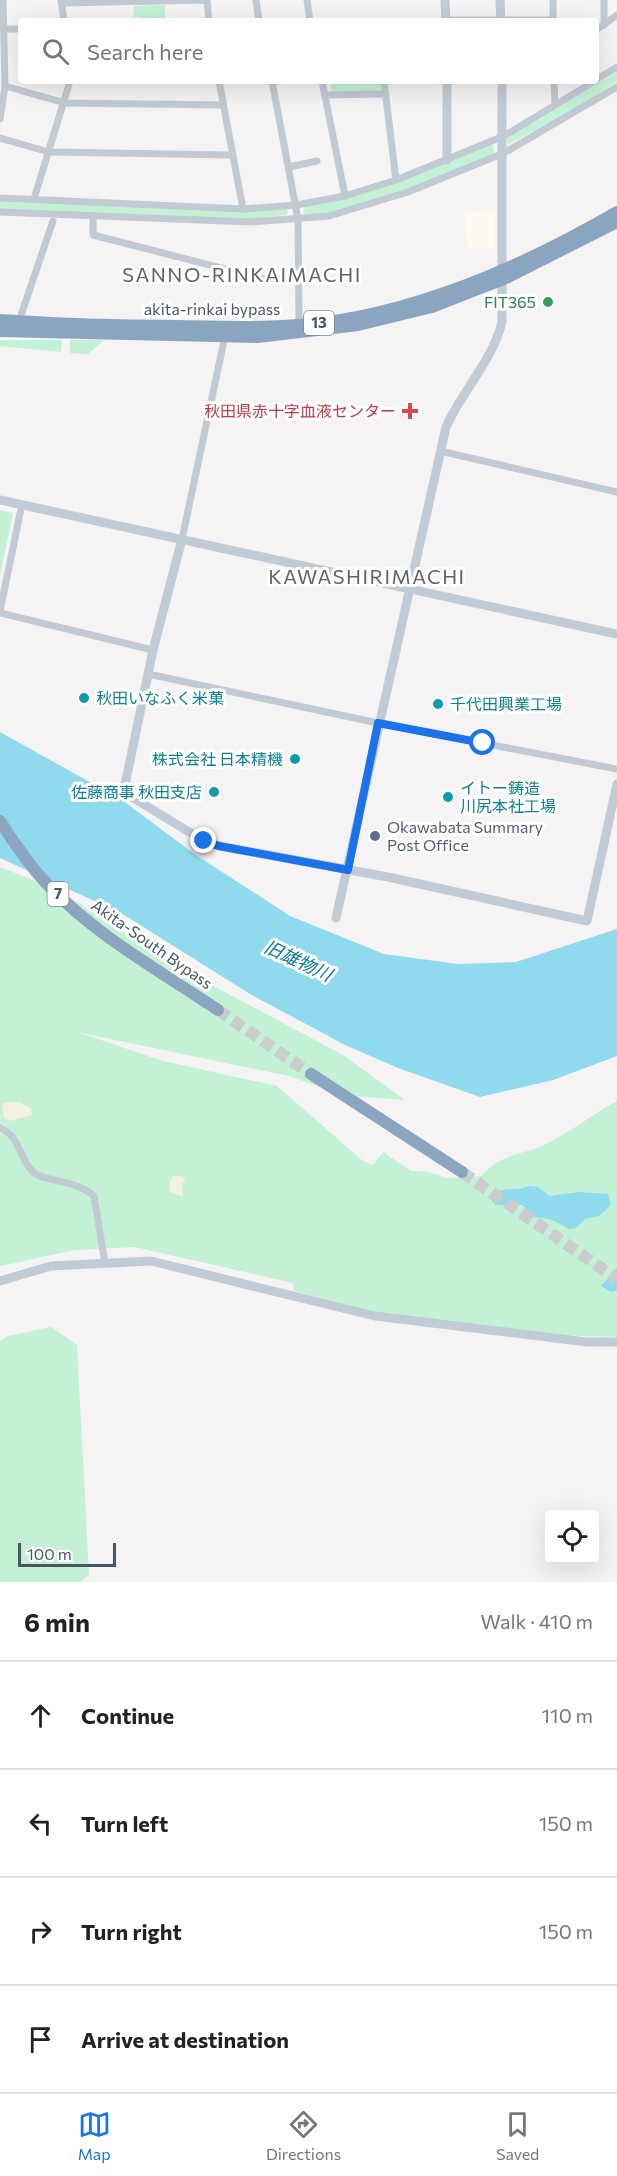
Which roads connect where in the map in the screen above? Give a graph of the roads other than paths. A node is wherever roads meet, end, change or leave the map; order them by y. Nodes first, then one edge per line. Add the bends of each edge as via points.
1 (3, 0) edge
2 (256, 0) edge
3 (307, 0) edge
4 (445, 0) edge
5 (500, 0) edge
6 (553, 0) edge
7 (604, 0) edge
8 (61, 2) edge
9 (617, 15) edge
10 (64, 18) edge
11 (209, 18) edge
12 (259, 18) edge
13 (310, 18) edge
14 (446, 18) edge
15 (501, 18) edge
16 (553, 18) edge
17 (604, 25) junction
18 (599, 28) edge
19 (2, 29) edge
20 (18, 29) edge
21 (617, 68) edge
22 (599, 79) edge
23 (69, 84) edge
24 (220, 84) edge
25 (273, 84) edge
26 (323, 84) edge
27 (384, 84) edge
28 (447, 84) edge
29 (502, 84) edge
30 (554, 84) edge
31 (590, 84) edge
32 (5, 86) junction
33 (617, 87) edge
34 (384, 94) junction
35 (325, 95) junction
36 (65, 103) junction
37 (223, 105) junction
38 (555, 105) junction
39 (0, 119) edge
40 (504, 136) junction
41 (0, 138) edge
42 (49, 152) junction
43 (504, 153) junction
44 (231, 155) junction
45 (447, 160) junction
46 (317, 161) dead end
47 (289, 167) junction
48 (396, 180) junction
49 (345, 196) junction
50 (0, 198) edge
51 (34, 199) junction
52 (296, 205) junction
53 (243, 209) junction
54 (0, 212) edge
55 (617, 212) edge
56 (93, 216) junction
57 (298, 219) junction
58 (53, 221) dead end
59 (617, 222) edge
60 (504, 274) junction
61 (298, 277) junction
62 (0, 320) edge
63 (19, 321) junction
64 (299, 325) junction
65 (0, 331) edge
66 (225, 332) junction
67 (440, 451) junction
68 (617, 492) edge
69 (0, 500) edge
70 (22, 504) junction
71 (182, 538) junction
72 (409, 588) junction
73 (0, 612) edge
74 (617, 634) edge
75 (153, 650) junction
76 (148, 674) junction
77 (378, 723) junction
78 (617, 769) edge
79 (617, 784) edge
80 (0, 821) edge
81 (348, 870) junction
82 (336, 918) dead end
83 (218, 1010) tunnel mouth
84 (311, 1074) tunnel mouth
85 (0, 1128) edge
86 (462, 1172) tunnel mouth
87 (105, 1263) junction
88 (0, 1281) edge
89 (617, 1342) edge

1 - 19 street
2 - 12 street
3 - 13 street
4 - 14 street
5 - 15 street
6 - 16 street
7 - 17 street
8 - 10 street
8 - 11 street via 207,0
9 - 17 street
17 - 18 street
19 - 20 street
19 - 32 street
21 - 22 street
23 - 36 street
24 - 37 street
25 - 47 street
26 - 35 street
27 - 34 street
28 - 45 street
29 - 40 street
30 - 38 street
31 - 38 street
32 - 36 street
32 - 39 street
33 - 43 street
34 - 35 street
34 - 48 street
35 - 49 street
36 - 37 street
36 - 42 street
37 - 44 street
38 - 40 street
40 - 43 street
40 - 45 street
41 - 42 street
42 - 44 street
42 - 51 street
43 - 57 street via 408,192 329,216
43 - 60 street
44 - 53 street
45 - 48 street
46 - 47 street
47 - 52 street
48 - 49 street
49 - 52 street
50 - 51 street
51 - 53 street
52 - 53 street
52 - 57 street
54 - 56 street
55 - 60 highway, akita-rinkai bypass / 13
56 - 57 street via 250,222
56 - 61 street via 93,235 264,279
57 - 61 street
58 - 63 street
59 - 60 highway, akita-rinkai bypass / 13
60 - 64 highway, akita-rinkai bypass / 13 via 404,306
60 - 66 highway, akita-rinkai bypass / 13 via 432,306 380,321 309,333
60 - 67 street via 499,333 454,410
61 - 64 street
62 - 63 highway, akita-rinkai bypass / 13
63 - 66 highway, akita-rinkai bypass / 13
64 - 66 highway, akita-rinkai bypass / 13
65 - 66 highway, akita-rinkai bypass / 13
66 - 71 street
67 - 68 street
67 - 72 street
69 - 70 street
70 - 71 street
70 - 73 street
71 - 72 street
71 - 75 street
72 - 74 street
72 - 77 street
73 - 75 street
75 - 76 street
76 - 77 street
76 - 81 street via 126,780 130,796 212,844
77 - 78 street
77 - 81 street
79 - 81 street via 587,921
80 - 83 highway, Akita-South Bypass / 7 via 47,884 78,913
81 - 82 street
84 - 86 highway
85 - 87 street via 13,1135 32,1171 80,1185 94,1196
87 - 88 street via 51,1266
87 - 89 street via 168,1264 375,1316 587,1342

